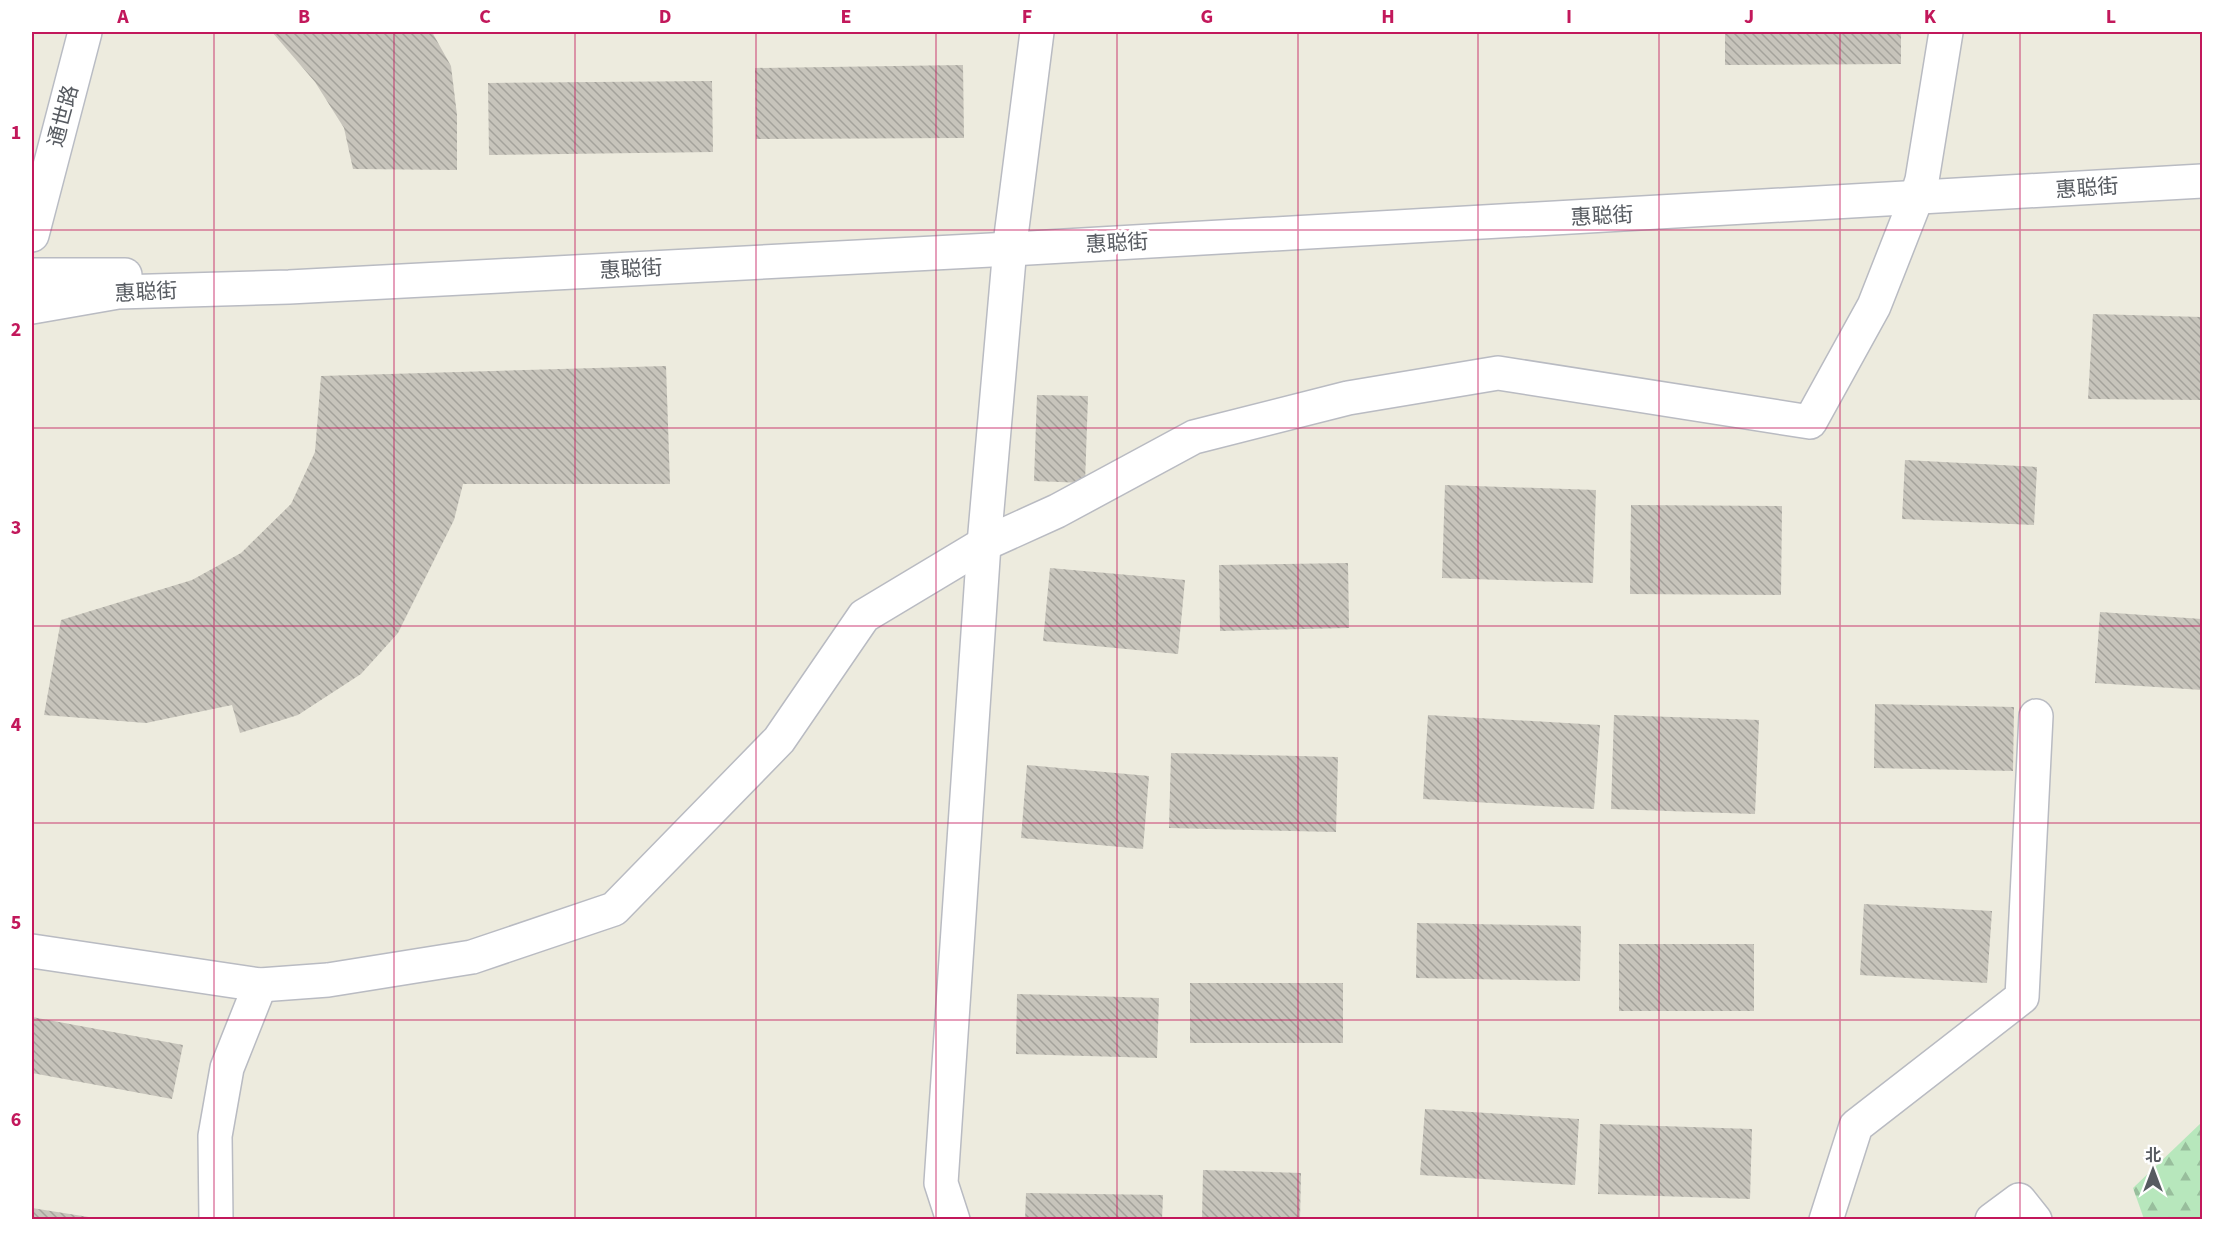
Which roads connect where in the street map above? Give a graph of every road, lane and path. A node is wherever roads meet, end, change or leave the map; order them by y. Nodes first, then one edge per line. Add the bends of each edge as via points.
1 (85, 32) edge
2 (1037, 32) edge
3 (1946, 32) edge
4 (2202, 164) edge
5 (2202, 181) edge
6 (1919, 190) junction
7 (32, 235) edge
8 (1010, 243) junction
9 (32, 275) edge
10 (32, 307) edge
11 (984, 543) junction
12 (2036, 716) dead end
13 (32, 951) edge
14 (260, 985) junction
15 (216, 1220) edge
16 (953, 1220) edge
17 (1826, 1220) edge
18 (1992, 1220) edge
19 (2035, 1220) edge

1 - 7 street, 通世路
2 - 8 street
3 - 6 street via 1945,56
4 - 6 street, 惠聪街
5 - 6 street, 惠聪街
6 - 8 street, 惠聪街
6 - 11 street via 1874,306 1809,422 1498,373 1348,398 1194,437 1057,511
8 - 9 street, 惠聪街 via 290,272
8 - 10 street, 惠聪街 via 289,287 118,292
8 - 11 street
11 - 14 street via 864,616 779,740 614,909 472,957 328,980
11 - 16 street via 941,1183
12 - 17 street via 2022,997 1856,1126
13 - 14 street
14 - 15 street via 227,1068 215,1136
18 - 19 street via 2019,1200

